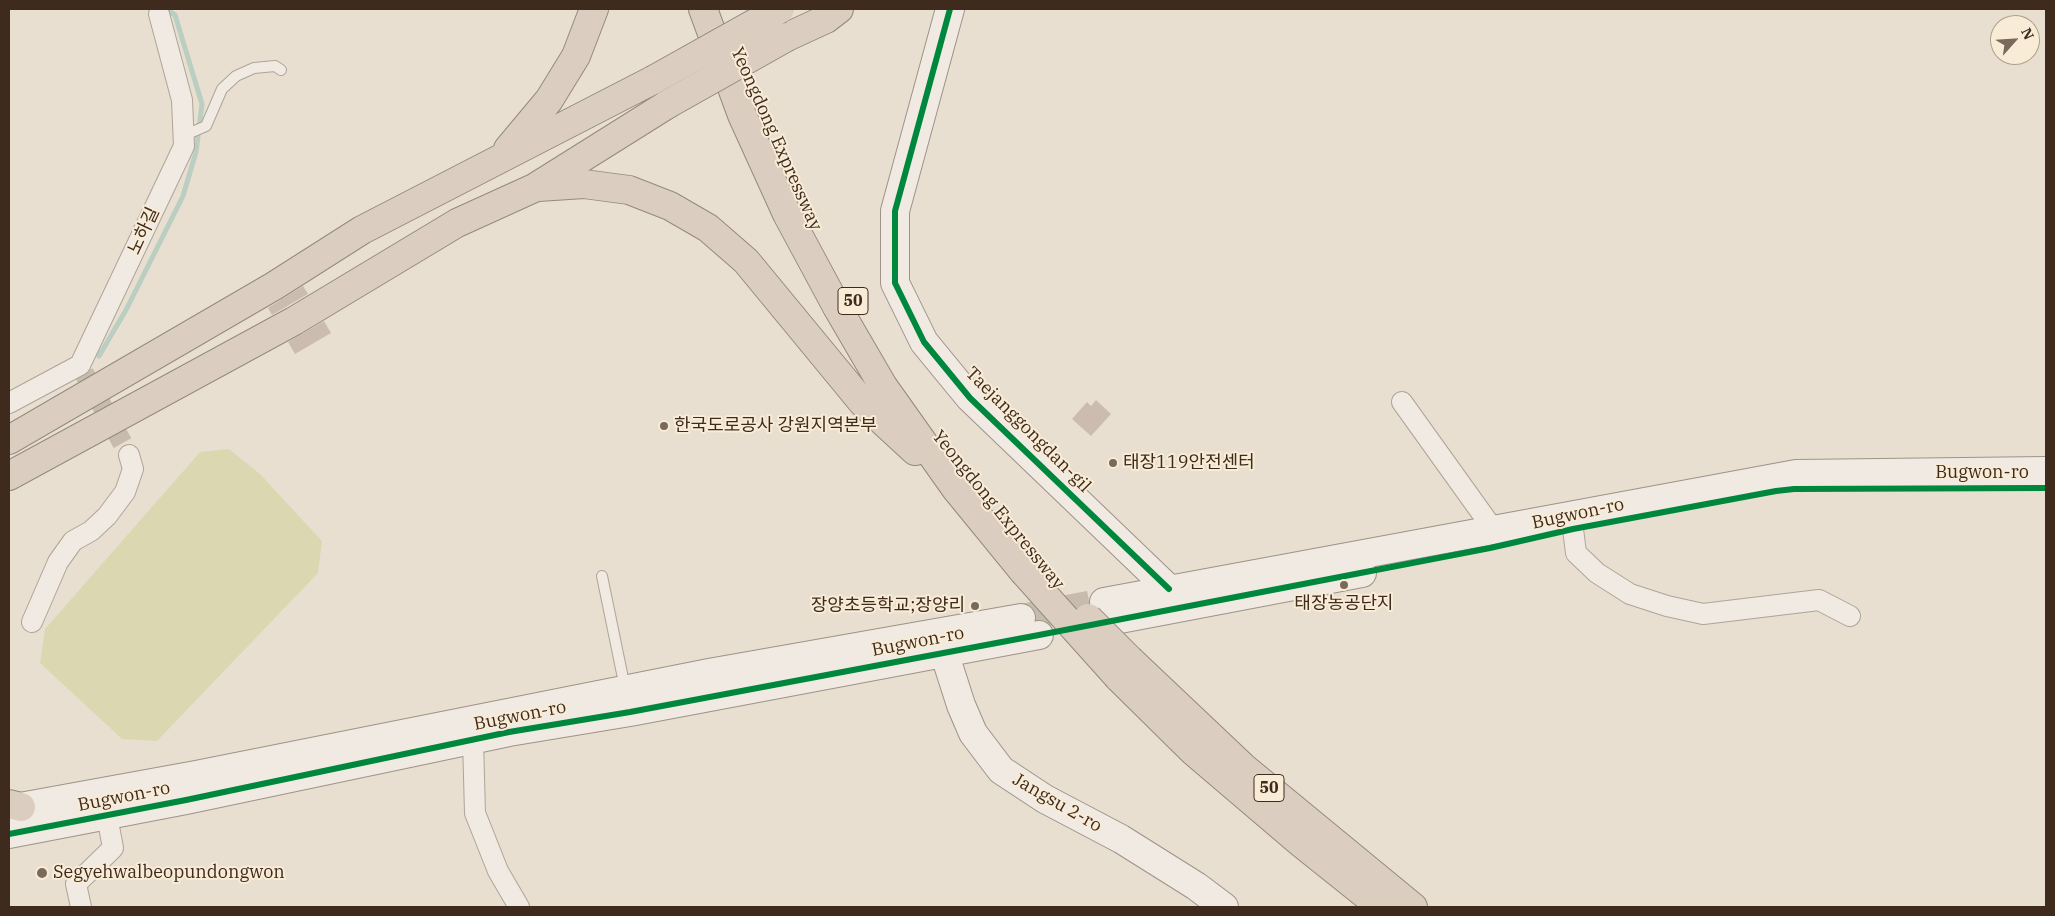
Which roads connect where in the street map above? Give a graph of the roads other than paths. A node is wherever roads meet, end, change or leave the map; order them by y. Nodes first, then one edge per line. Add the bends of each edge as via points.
1 (594, 9) edge
2 (702, 9) edge
3 (721, 9) edge
4 (781, 9) edge
5 (839, 9) edge
6 (950, 9) edge
7 (158, 11) edge
8 (281, 70) dead end
9 (186, 135) junction
10 (499, 159) junction
11 (534, 188) junction
12 (1402, 402) dead end
13 (9, 403) edge
14 (9, 440) edge
15 (129, 455) tunnel mouth
16 (2046, 470) edge
17 (9, 476) edge
18 (956, 488) junction
19 (2046, 488) edge
20 (1573, 529) junction
21 (1496, 538) junction
22 (1030, 567) junction
23 (602, 576) dead end
24 (1171, 599) junction
25 (1112, 610) tunnel mouth
26 (1850, 616) dead end
27 (32, 622) dead end
28 (1030, 627) tunnel mouth
29 (943, 642) junction
30 (1125, 669) junction
31 (628, 701) junction
32 (473, 740) junction
33 (108, 816) junction
34 (14, 821) edge
35 (81, 907) edge
36 (518, 907) edge
37 (1224, 907) edge
38 (1381, 907) edge
39 (1413, 907) edge

1 - 10 highway via 576,56 549,100
2 - 18 highway, Yeongdong Expressway / 50 via 742,115 787,214 884,386
3 - 22 highway, Yeongdong Expressway / 50 via 754,99 838,275 941,444 990,507
4 - 10 highway, bridge via 654,80
5 - 11 highway, bridge via 668,104
6 - 24 street, Taejanggongdan-gil via 895,211 895,283 924,342 970,398
7 - 9 street, 노하길 via 182,100
8 - 9 lane via 274,66 254,68 236,76 222,89 206,126
9 - 13 street, 노하길 via 184,146 82,369
10 - 14 highway via 362,230 274,286
11 - 17 highway via 457,223 294,321
11 - 18 highway via 584,184 629,190 670,206 708,228 746,261 863,403
12 - 21 street
15 - 27 street via 133,469 125,492 107,516 72,541 58,562
16 - 21 street, Bugwon-ro via 1796,474
18 - 22 highway, Yeongdong Expressway / 50
19 - 20 street, Bugwon-ro via 1794,489
20 - 21 street, Bugwon-ro
20 - 26 street via 1576,553 1597,573 1630,594 1667,606 1703,614 1819,600
21 - 24 street, Bugwon-ro
22 - 30 highway, Yeongdong Expressway / 50, bridge via 1070,600
23 - 31 lane
24 - 25 street, Bugwon-ro
28 - 29 street, Bugwon-ro
29 - 31 street, Bugwon-ro
29 - 37 street, Jangsu 2-ro via 961,705 973,733 1001,770 1045,799 1188,880
30 - 38 highway, Yeongdong Expressway / 50 via 1193,751
30 - 39 highway, Yeongdong Expressway / 50
31 - 32 street, Bugwon-ro
31 - 34 street, Bugwon-ro via 196,775
32 - 33 street, Bugwon-ro
32 - 36 street via 475,812 498,871
33 - 34 street, Bugwon-ro
33 - 35 street via 113,848 76,884

